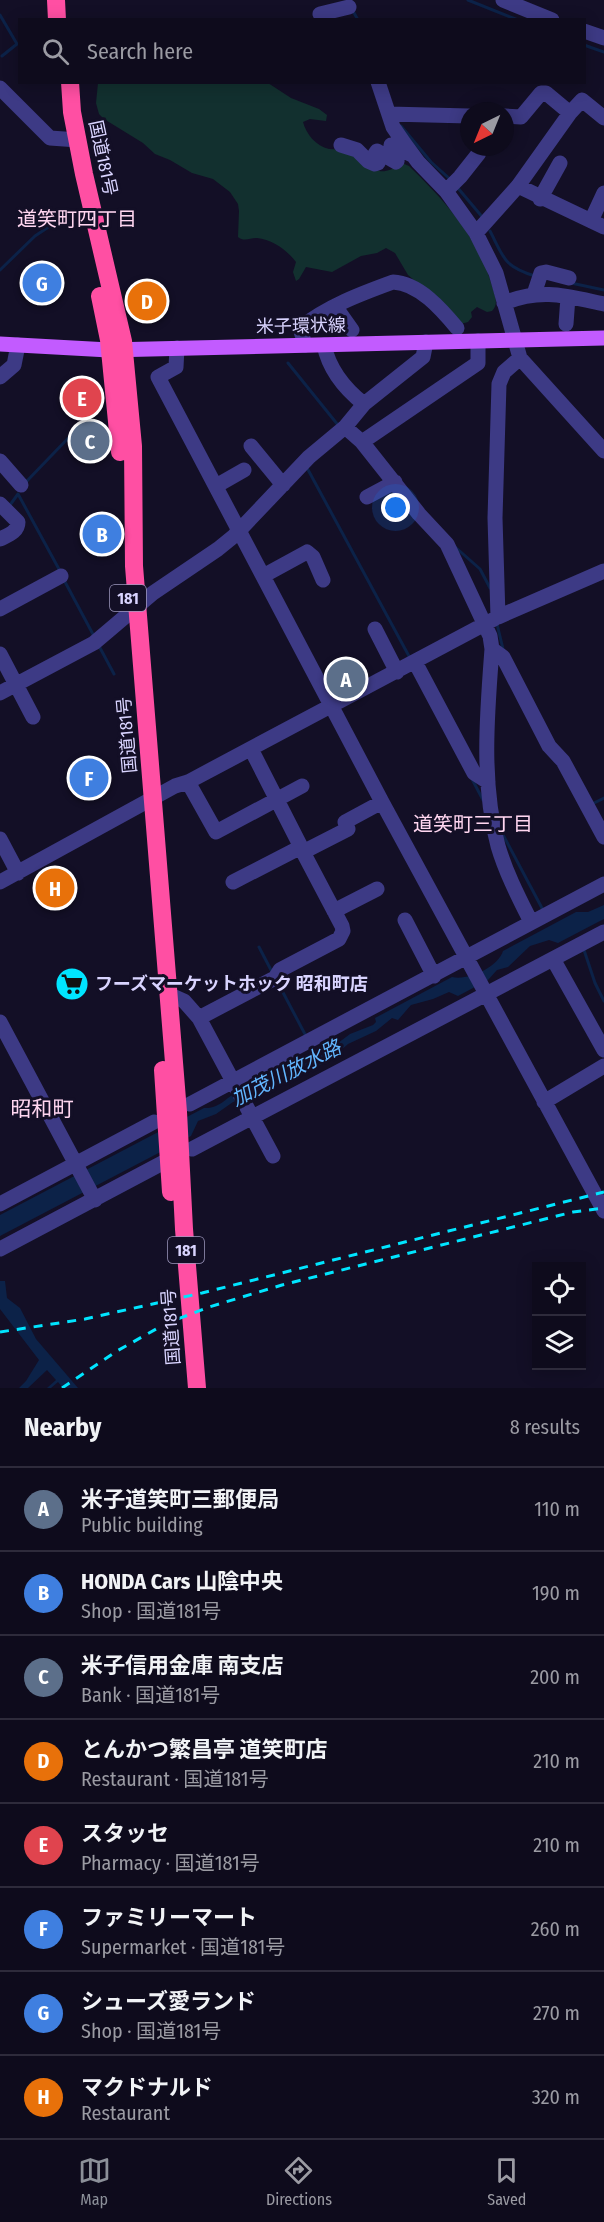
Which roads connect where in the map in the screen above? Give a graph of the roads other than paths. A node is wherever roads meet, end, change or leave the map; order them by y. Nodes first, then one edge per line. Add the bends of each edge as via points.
1 (56, 0) edge
2 (66, 0) edge
3 (503, 0) edge
4 (350, 9) edge
5 (320, 14) dead end
6 (57, 18) edge
7 (67, 18) edge
8 (547, 18) edge
9 (586, 31) edge
10 (604, 38) edge
11 (61, 84) edge
12 (69, 84) edge
13 (379, 84) edge
14 (590, 87) dead end
15 (0, 88) edge
16 (553, 89) edge
17 (582, 100) junction
18 (570, 113) junction
19 (389, 114) junction
20 (460, 116) edge
21 (514, 117) edge
22 (604, 118) edge
23 (74, 140) junction
24 (341, 145) dead end
25 (412, 155) junction
26 (477, 156) edge
27 (560, 163) dead end
28 (518, 186) junction
29 (446, 191) junction
30 (604, 193) edge
31 (540, 198) junction
32 (597, 224) edge
33 (476, 233) junction
34 (569, 278) dead end
35 (534, 294) junction
36 (568, 297) junction
37 (504, 303) junction
38 (604, 304) edge
39 (335, 306) junction
40 (566, 324) dead end
41 (457, 328) dead end
42 (352, 330) dead end
43 (604, 338) edge
44 (514, 340) junction
45 (478, 341) junction
46 (426, 342) junction
47 (0, 344) edge
48 (18, 345) junction
49 (305, 345) junction
50 (324, 345) junction
51 (177, 348) junction
52 (116, 350) junction
53 (520, 358) junction
54 (0, 377) edge
55 (364, 404) junction
56 (345, 427) junction
57 (362, 442) junction
58 (251, 446) dead end
59 (604, 451) edge
60 (0, 461) edge
61 (244, 470) dead end
62 (395, 482) junction
63 (281, 483) junction
64 (21, 485) dead end
65 (216, 486) junction
66 (367, 497) dead end
67 (0, 504) edge
68 (239, 530) junction
69 (0, 539) edge
70 (604, 571) edge
71 (61, 576) dead end
72 (263, 576) junction
73 (323, 580) dead end
74 (0, 609) edge
75 (134, 611) junction
76 (492, 621) junction
77 (375, 629) dead end
78 (492, 649) junction
79 (0, 654) edge
80 (416, 662) junction
81 (397, 672) junction
82 (17, 684) junction
83 (0, 693) edge
84 (332, 706) junction
85 (33, 717) dead end
86 (251, 749) junction
87 (189, 782) junction
88 (488, 782) junction
89 (302, 786) dead end
90 (277, 798) junction
91 (149, 801) junction
92 (382, 802) junction
93 (598, 808) edge
94 (604, 837) edge
95 (0, 839) edge
96 (302, 849) junction
97 (18, 873) junction
98 (0, 882) edge
99 (233, 882) dead end
100 (604, 884) edge
101 (377, 889) dead end
102 (334, 911) junction
103 (405, 920) dead end
104 (531, 922) junction
105 (604, 932) edge
106 (553, 959) junction
107 (468, 960) junction
108 (434, 976) junction
109 (485, 992) junction
110 (175, 997) dead end
111 (199, 1018) junction
112 (0, 1022) edge
113 (604, 1050) edge
114 (604, 1065) edge
115 (234, 1083) junction
116 (544, 1101) junction
117 (172, 1114) junction
118 (250, 1115) junction
119 (192, 1149) dead end
120 (273, 1156) dead end
121 (168, 1160) junction
122 (76, 1166) junction
123 (94, 1197) junction
124 (0, 1204) edge
125 (604, 1211) edge
126 (0, 1249) edge
127 (184, 1388) edge
128 (197, 1388) edge

1 - 6 highway
2 - 7 highway
3 - 8 street
4 - 5 street
9 - 10 street
11 - 23 highway, 国道181号 / 181
12 - 23 highway, 国道181号 / 181
13 - 19 street
14 - 17 street
15 - 23 street via 50,138
16 - 18 street
16 - 21 street via 541,93 521,117
17 - 18 street
17 - 22 street
18 - 28 street
19 - 20 street
19 - 25 street
23 - 52 highway, 国道181号 / 181 via 77,185
24 - 25 street via 357,150 375,164 376,151 397,161 391,145
25 - 29 street
26 - 29 street
27 - 31 street
28 - 31 street
28 - 33 street
29 - 33 street
30 - 32 street
31 - 32 street
33 - 37 street via 498,265
34 - 35 street via 541,273
35 - 36 street
35 - 37 street
36 - 38 street
36 - 40 street
37 - 44 street
39 - 41 street via 399,282 421,292
39 - 42 street
39 - 49 street via 300,328
43 - 44 main road, 米子環状線
44 - 45 main road, 米子環状線
44 - 53 street
45 - 46 main road, 米子環状線
45 - 57 street via 478,363
46 - 50 main road, 米子環状線
46 - 55 street via 423,357
47 - 48 main road, 米子環状線
48 - 52 main road, 米子環状線
48 - 54 street via 14,365
49 - 50 main road, 米子環状線
49 - 51 main road, 米子環状線
50 - 55 street via 334,371
51 - 52 main road, 米子環状線
51 - 65 street via 176,366 158,377
52 - 75 highway, 国道181号 / 181 via 124,537
53 - 59 street
53 - 76 street via 504,372 499,384
55 - 56 street
56 - 57 street
56 - 63 street
57 - 62 street
58 - 63 street
60 - 64 street
61 - 65 street
62 - 66 street
62 - 76 street via 447,544
63 - 68 street
65 - 68 street
67 - 69 street via 18,526
68 - 72 street
68 - 75 street
70 - 76 street
71 - 74 street
72 - 73 street via 307,552
72 - 84 street
75 - 82 street via 94,643
75 - 91 highway, 国道181号 / 181
76 - 78 street
76 - 80 street
77 - 81 street
78 - 88 street
78 - 93 street via 502,657 549,747
79 - 82 street
80 - 81 street
80 - 88 street via 474,773
81 - 84 street
82 - 83 street
82 - 85 street
84 - 86 street
84 - 92 street
86 - 87 street
86 - 90 street
87 - 90 street via 216,832
87 - 91 street
88 - 104 street via 498,847
89 - 90 street
90 - 96 street
91 - 97 street
91 - 117 highway, 国道181号 / 181
92 - 96 street via 345,822 348,829
92 - 107 street
93 - 94 street
95 - 97 street
96 - 99 street
96 - 102 street
97 - 98 street
100 - 104 street
101 - 102 street
102 - 111 street via 343,931 339,939
103 - 108 street
104 - 107 street
105 - 106 street
106 - 109 street
106 - 113 street
107 - 108 street
107 - 109 street
108 - 115 street
109 - 116 street
109 - 118 street
110 - 111 street
111 - 115 street
112 - 122 street
114 - 116 street
115 - 117 street
115 - 118 street
116 - 125 street
117 - 121 highway, 国道181号 / 181
117 - 122 street
117 - 128 highway, 国道181号 / 181
118 - 119 street
118 - 120 street
121 - 123 street
121 - 127 highway, 国道181号 / 181
122 - 123 street
122 - 124 street
123 - 126 street

